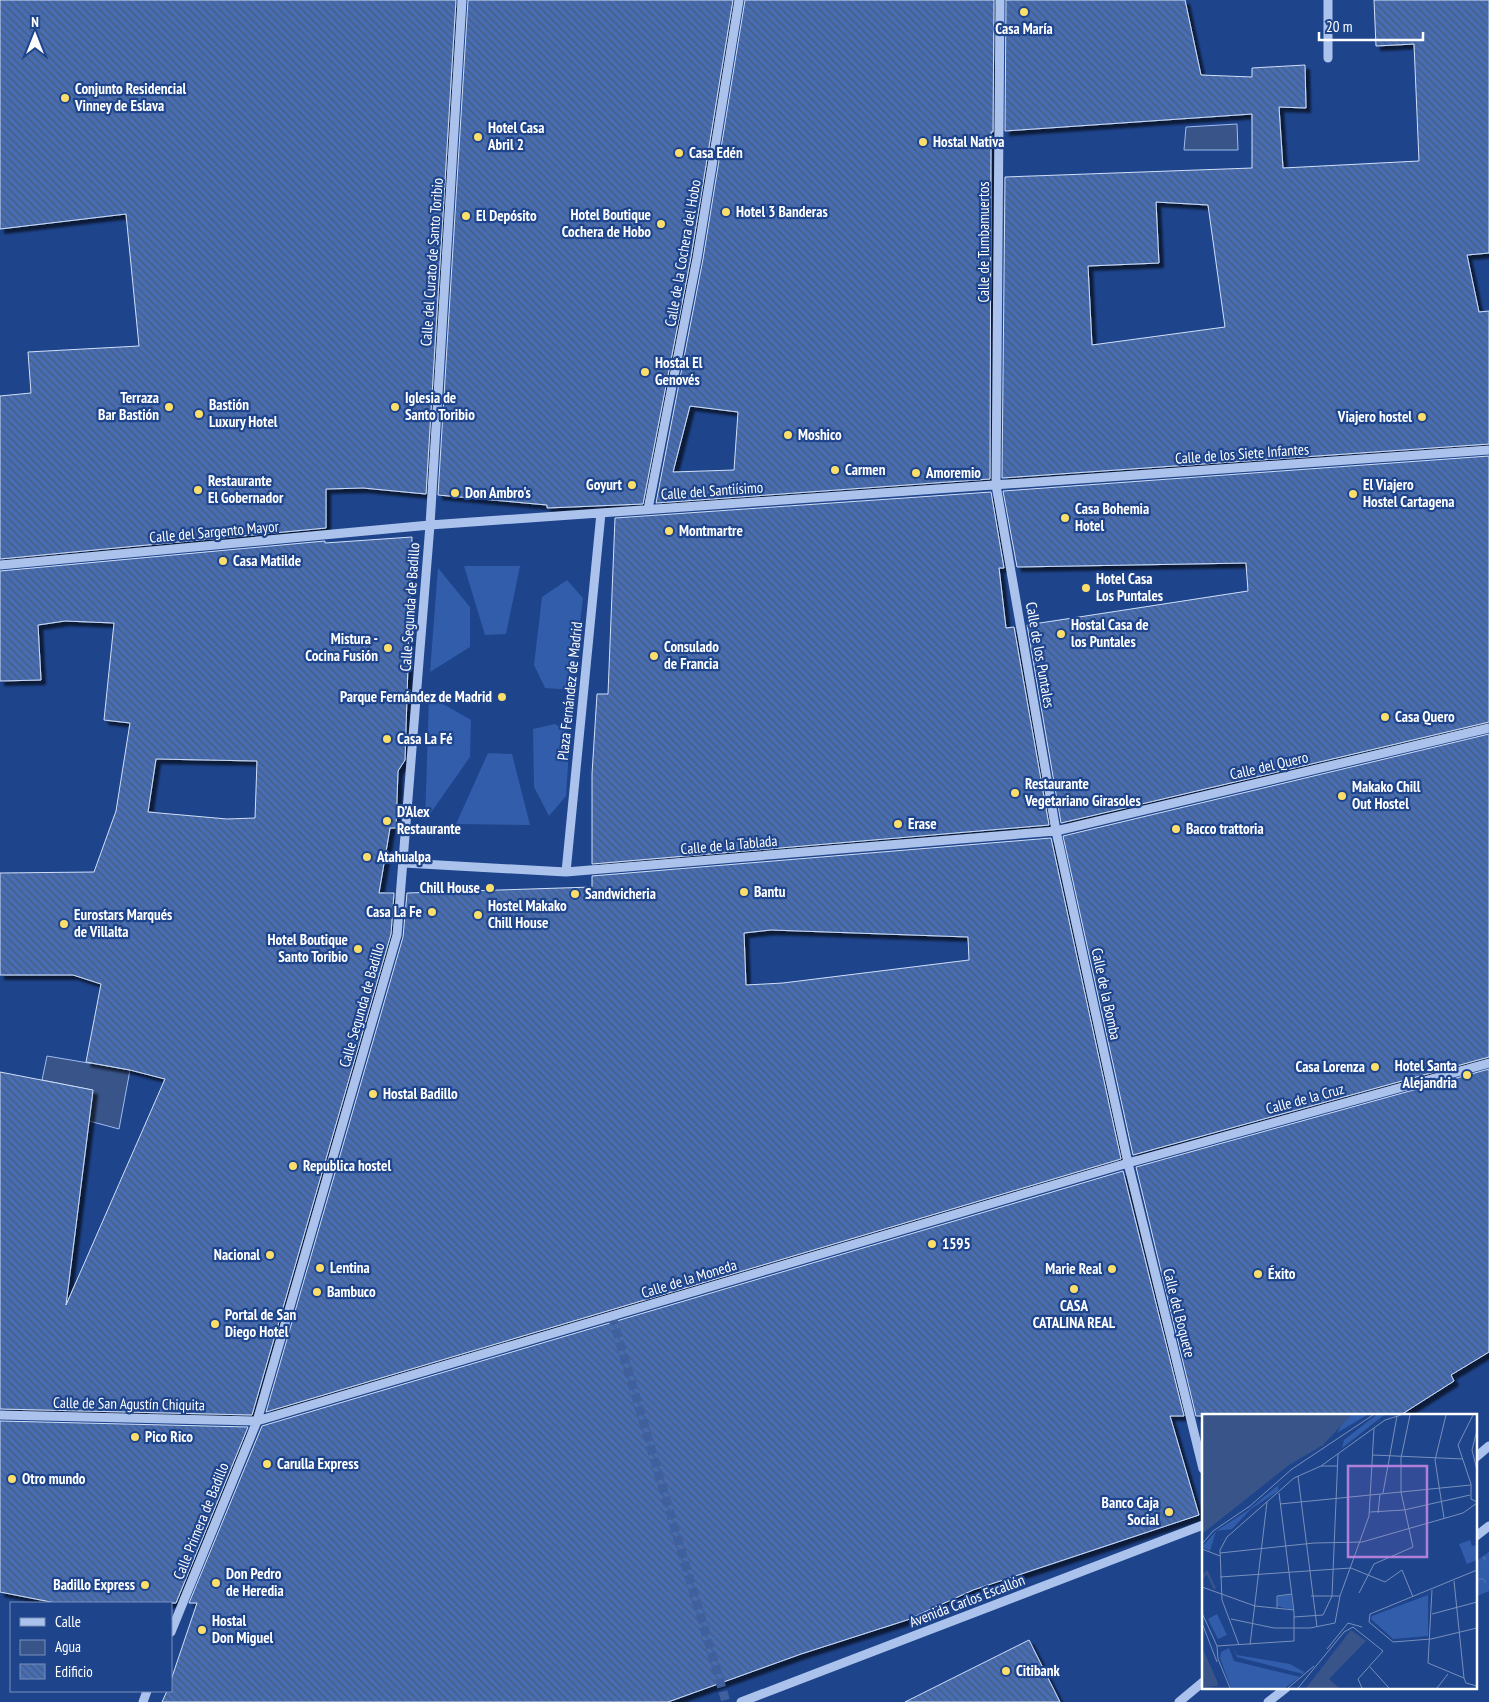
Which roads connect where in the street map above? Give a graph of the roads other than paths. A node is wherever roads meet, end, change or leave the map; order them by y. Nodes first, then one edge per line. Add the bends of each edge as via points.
1 (462, 0) edge
2 (739, 0) edge
3 (1000, 0) edge
4 (1328, 0) edge
5 (1328, 58) dead end
6 (1489, 450) edge
7 (996, 485) junction
8 (648, 509) junction
9 (601, 513) junction
10 (430, 525) junction
11 (0, 566) edge
12 (1489, 728) edge
13 (1056, 830) junction
14 (404, 863) junction
15 (566, 872) junction
16 (1489, 1063) edge
17 (1128, 1163) junction
18 (0, 1415) edge
19 (257, 1421) junction
20 (1489, 1446) edge
21 (1476, 1457) edge
22 (1202, 1465) edge
23 (1202, 1525) edge
24 (1489, 1526) edge
25 (1476, 1536) edge
26 (172, 1630) edge
27 (1202, 1683) edge
28 (1283, 1690) edge
29 (741, 1702) edge
30 (1179, 1702) edge
31 (1268, 1702) edge

1 - 10 street, Calle del Curato de Santo Toribio
2 - 8 street, Calle de la Cochera del Hobo via 697,258
3 - 7 street, Calle de Tumbamuertos
4 - 5 street
6 - 7 street, Calle de los Siete Infantes
7 - 8 street, Calle del Santiísimo
7 - 13 street, Calle de los Puntales
8 - 9 street, Calle del Santiísimo
9 - 10 street, Calle del Santiísimo
9 - 15 street, Plaza Fernández de Madrid
10 - 11 street, Calle del Sargento Mayor
10 - 14 street, Calle Segunda de Badillo
12 - 13 street, Calle del Quero
13 - 15 street, Calle de la Tablada
13 - 17 street, Calle de la Bomba
14 - 15 street, Calle de la Tablada
14 - 19 street, Calle Segunda de Badillo via 397,935
16 - 17 street, Calle de la Cruz
17 - 19 street, Calle de la Moneda
17 - 22 street, Calle del Boquete
18 - 19 street, Calle de San Agustín Chiquita
19 - 26 street, Calle Primera de Badillo
20 - 21 street
23 - 29 street, Avenida Carlos Escallón
24 - 25 street
27 - 30 street
28 - 31 street

